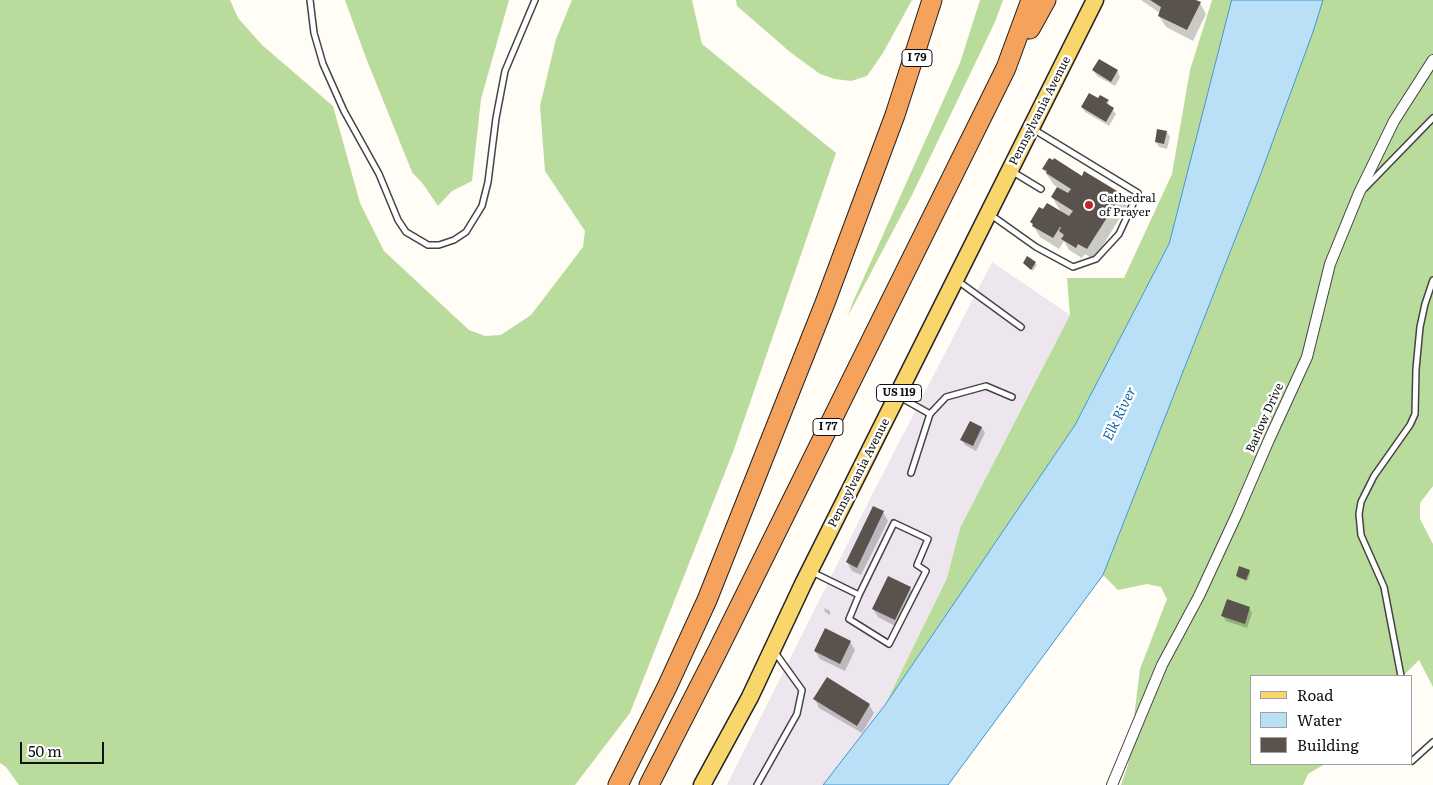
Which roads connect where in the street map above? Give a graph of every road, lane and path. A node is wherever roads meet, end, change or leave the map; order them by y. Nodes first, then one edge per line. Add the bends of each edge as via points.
1 (310, 0) edge
2 (535, 0) edge
3 (932, 0) edge
4 (940, 0) edge
5 (1031, 0) edge
6 (1046, 0) edge
7 (1095, 0) edge
8 (1433, 60) edge
9 (1006, 68) junction
10 (895, 115) junction
11 (1433, 118) edge
12 (1031, 128) junction
13 (1010, 170) junction
14 (1041, 189) dead end
15 (1359, 193) junction
16 (989, 214) junction
17 (956, 279) junction
18 (1433, 280) edge
19 (1021, 327) dead end
20 (898, 395) junction
21 (1012, 397) dead end
22 (930, 414) junction
23 (911, 473) dead end
24 (810, 571) junction
25 (859, 595) junction
26 (773, 648) junction
27 (1401, 675) edge
28 (1433, 742) edge
29 (1413, 760) edge
30 (618, 785) edge
31 (649, 785) edge
32 (702, 785) edge
33 (757, 785) edge
34 (1112, 785) edge

1 - 2 lane via 314,33 323,64 344,111 379,174 398,220 406,232 428,245 439,245 466,232 482,206 505,71
3 - 10 highway
4 - 10 highway, I 79
5 - 9 highway, I 77
6 - 9 highway
7 - 12 main road, Pennsylvania Avenue / US 119
8 - 15 street, Barlow Drive via 1394,121
9 - 31 highway, I 77
10 - 30 highway via 707,600
11 - 15 lane
12 - 13 main road, Pennsylvania Avenue / US 119
12 - 16 lane via 1138,193 1133,207 1119,234 1096,259 1073,267 1036,247
13 - 14 lane
13 - 16 main road, Pennsylvania Avenue / US 119
15 - 34 street, Barlow Drive via 1330,264 1307,357 1199,596 1162,665
16 - 17 main road, Pennsylvania Avenue / US 119
17 - 19 lane
17 - 20 main road, Pennsylvania Avenue / US 119
18 - 27 lane via 1420,327 1415,414 1374,476 1361,502 1359,514 1361,535 1384,587
20 - 22 lane
20 - 24 main road, Pennsylvania Avenue / US 119
21 - 22 lane via 986,386 946,397
22 - 23 lane
24 - 25 lane
24 - 26 main road, Pennsylvania Avenue / US 119
25 - 25 lane via 849,619 890,644 926,571 917,565 928,539 894,523
26 - 32 main road, Pennsylvania Avenue / US 119
26 - 33 lane via 802,690 797,714
28 - 29 lane

